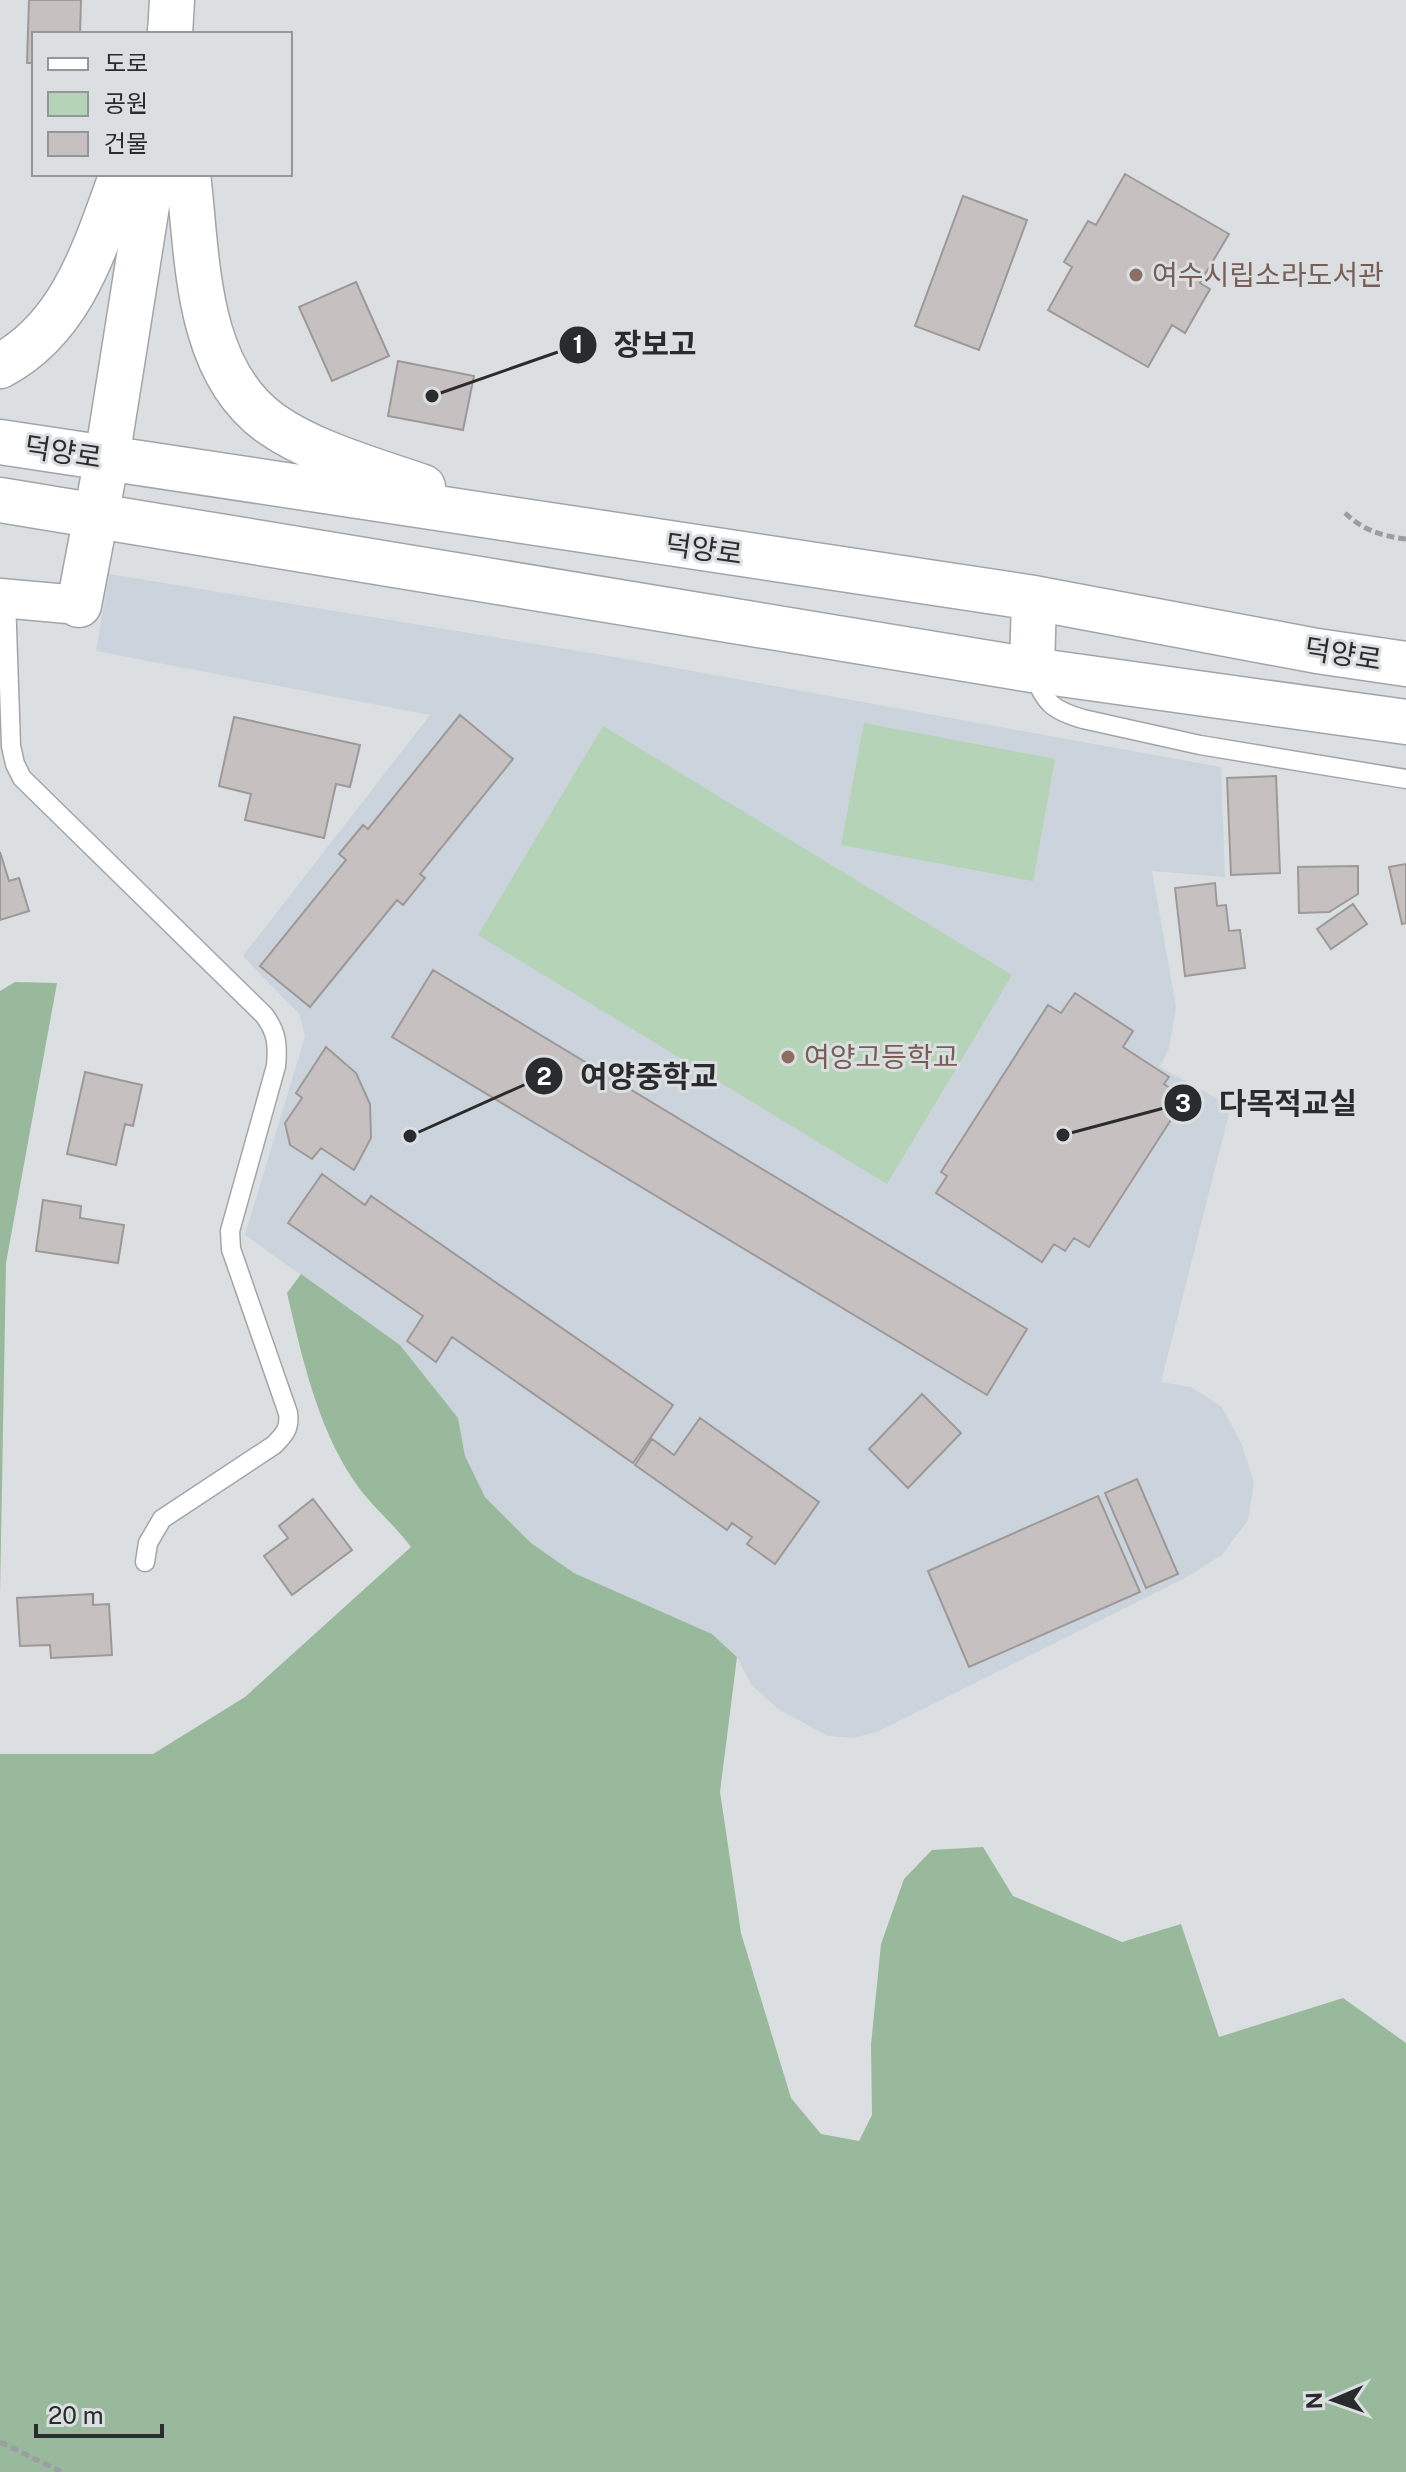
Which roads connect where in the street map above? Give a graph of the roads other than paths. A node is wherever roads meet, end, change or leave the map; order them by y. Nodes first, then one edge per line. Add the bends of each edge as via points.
1 (121, 176) edge
2 (152, 176) edge
3 (188, 176) edge
4 (0, 366) edge
5 (0, 442) edge
6 (107, 458) junction
7 (0, 500) edge
8 (96, 515) junction
9 (524, 522) junction
10 (3, 598) edge
11 (1034, 598) junction
12 (79, 605) joint
13 (1406, 664) edge
14 (1032, 670) junction
15 (1406, 722) edge
16 (1406, 779) edge
17 (145, 1562) dead end

1 - 4 main road via 65,309 45,334
2 - 6 main road
3 - 9 main road via 210,333 242,398 304,443
5 - 6 main road, 덕양로
6 - 8 main road
6 - 9 main road, 덕양로
7 - 8 main road, 덕양로
8 - 12 main road
8 - 14 main road, 덕양로
9 - 11 main road, 덕양로
10 - 12 street
10 - 17 lane via 11,746 22,778 264,1015 275,1029 278,1045 230,1231 231,1249 289,1424 274,1445 162,1519 148,1543
11 - 13 main road, 덕양로
11 - 14 main road
14 - 15 main road, 덕양로
14 - 16 lane via 1042,694 1064,714 1200,745

